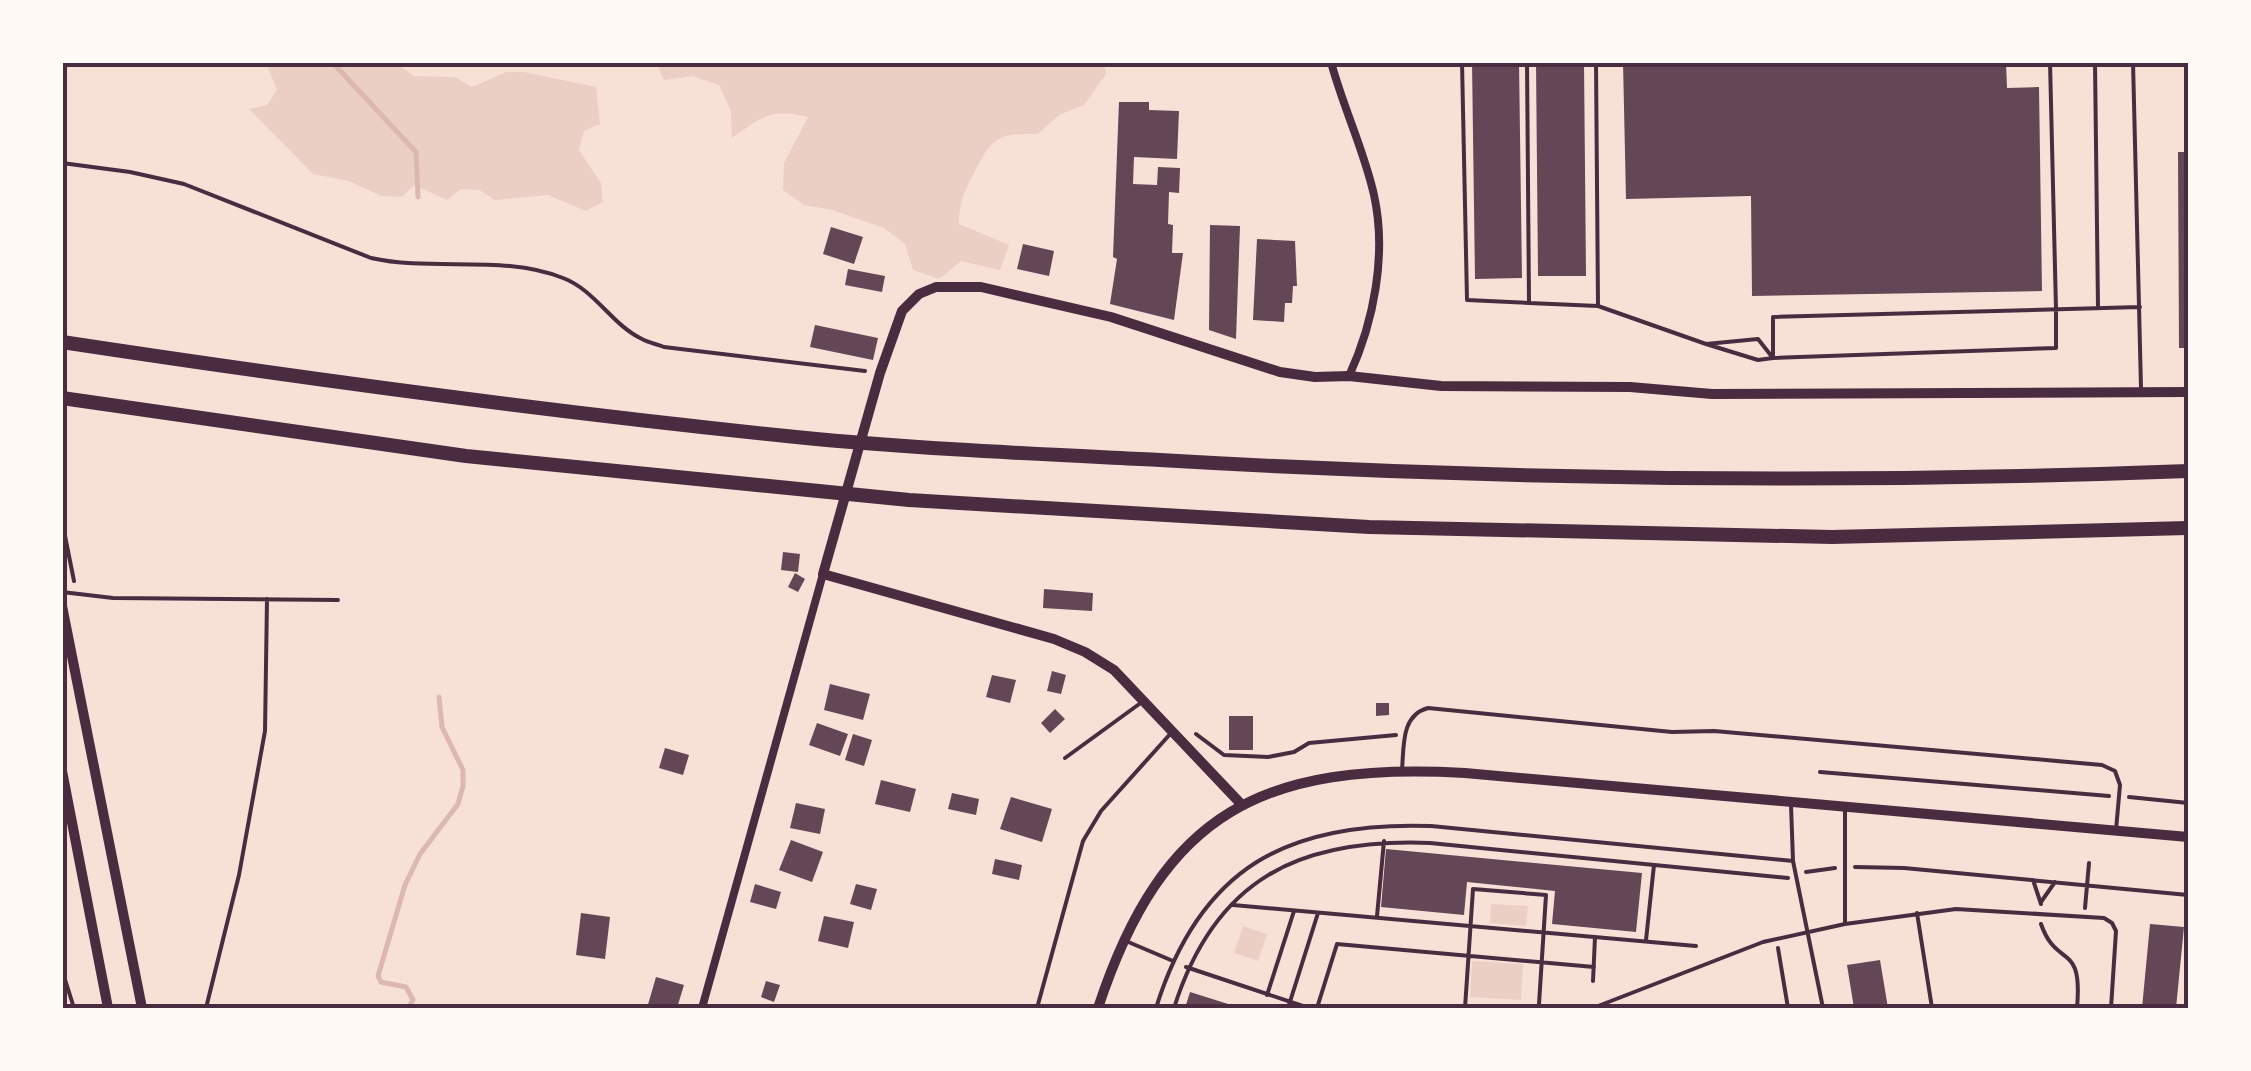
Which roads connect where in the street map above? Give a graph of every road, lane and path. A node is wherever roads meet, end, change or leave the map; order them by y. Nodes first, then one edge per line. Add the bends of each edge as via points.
1 (1331, 62) edge
2 (1462, 62) edge
3 (1527, 62) edge
4 (1596, 62) edge
5 (2050, 62) edge
6 (2095, 62) edge
7 (2133, 62) edge
8 (62, 163) edge
9 (1529, 303) junction
10 (1598, 306) junction
11 (2140, 307) junction
12 (2098, 308) junction
13 (2056, 309) junction
14 (62, 342) edge
15 (1706, 344) junction
16 (1773, 358) junction
17 (880, 373) junction
18 (1349, 376) junction
19 (2188, 392) edge
20 (2141, 394) junction
21 (62, 398) edge
22 (2188, 471) edge
23 (2188, 528) edge
24 (824, 574) junction
25 (62, 592) edge
26 (267, 599) junction
27 (338, 600) dead end
28 (62, 606) edge
29 (1143, 702) junction
30 (1172, 732) junction
31 (1196, 734) dead end
32 (1406, 734) junction
33 (1064, 758) dead end
34 (1402, 770) junction
35 (62, 771) edge
36 (1820, 772) dead end
37 (2120, 796) junction
38 (1792, 800) junction
39 (2188, 803) edge
40 (1242, 805) junction
41 (1845, 805) junction
42 (2116, 830) junction
43 (2188, 837) edge
44 (1384, 841) junction
45 (1793, 861) junction
46 (2088, 864) dead end
47 (1654, 865) junction
48 (1845, 867) junction
49 (1796, 878) junction
50 (2033, 880) junction
51 (2055, 882) junction
52 (2087, 885) junction
53 (2188, 895) edge
54 (2041, 902) junction
55 (1230, 905) junction
56 (1294, 910) junction
57 (1318, 913) junction
58 (1917, 913) junction
59 (2040, 914) junction
60 (2084, 917) junction
61 (1377, 918) junction
62 (1844, 924) junction
63 (1471, 926) junction
64 (1544, 933) junction
65 (1806, 933) junction
66 (1596, 937) junction
67 (1124, 940) junction
68 (1776, 940) junction
69 (1646, 942) junction
70 (1696, 946) dead end
71 (1469, 956) junction
72 (1172, 961) junction
73 (1542, 962) junction
74 (1594, 967) junction
75 (1188, 968) junction
76 (62, 970) edge
77 (1593, 981) dead end
78 (1267, 995) junction
79 (1612, 1000) junction
80 (1539, 1004) dead end
81 (1289, 1006) edge
82 (74, 1008) edge
83 (108, 1008) edge
84 (142, 1008) edge
85 (206, 1008) edge
86 (702, 1008) edge
87 (1037, 1008) edge
88 (1098, 1008) edge
89 (1156, 1008) edge
90 (1174, 1008) edge
91 (1309, 1008) edge
92 (1317, 1008) edge
93 (1465, 1008) edge
94 (1594, 1008) edge
95 (1616, 1008) edge
96 (1788, 1008) edge
97 (1822, 1008) edge
98 (1932, 1008) edge
99 (2077, 1008) edge
100 (2110, 1008) edge

1 - 18 street via 1375,196 1375,298
2 - 9 lane via 1467,300
3 - 9 lane
4 - 10 lane
5 - 13 lane
6 - 12 lane
7 - 11 lane
8 - 17 path via 184,184 397,264 490,266 565,278 640,339 664,346
9 - 10 lane
10 - 15 lane
11 - 12 lane
11 - 20 lane
12 - 13 lane
13 - 16 lane via 2056,348
13 - 16 lane via 1773,317
14 - 22 highway via 469,399 925,447 1392,473 1833,479
15 - 16 lane via 1758,360
15 - 16 lane via 1758,339
17 - 18 street via 902,312 919,294 956,285 1111,317 1280,372
17 - 24 street
18 - 20 street via 1442,386 1712,394
19 - 20 street
21 - 23 highway via 466,456 909,500 1368,527 1832,537
24 - 29 street via 1085,652 1114,670
24 - 86 street
25 - 26 lane
26 - 27 lane
26 - 85 lane via 265,731
28 - 84 street
29 - 30 street
29 - 33 lane
30 - 40 street
30 - 87 lane via 1100,811 1082,841
31 - 32 path via 1224,756 1268,757 1308,743
32 - 34 lane
32 - 37 lane via 1416,711 1428,708 1714,731 2102,765 2115,771
34 - 38 street
34 - 40 street via 1285,786
35 - 83 street
36 - 37 path
37 - 39 path
37 - 42 lane
38 - 41 street
38 - 45 lane
40 - 67 street via 1176,858
41 - 42 street
41 - 48 lane
42 - 43 street
44 - 47 path
44 - 55 path via 1290,862
44 - 61 path
45 - 49 lane
45 - 72 lane via 1431,826 1344,828 1283,846 1254,863 1218,893
46 - 52 path
47 - 49 path
47 - 69 path
48 - 49 path
48 - 50 path
48 - 62 lane
49 - 65 lane
50 - 51 path
50 - 54 path
51 - 52 path
51 - 54 path
52 - 53 path
52 - 60 path
54 - 59 path
55 - 56 path
55 - 75 path
56 - 57 path
56 - 78 path
57 - 61 path
57 - 81 path
58 - 59 lane
58 - 62 lane
58 - 98 lane
59 - 60 lane
59 - 99 path via 2046,937 2078,970
60 - 100 lane via 2104,918 2116,931
61 - 63 path
62 - 65 lane
63 - 64 path
63 - 64 path via 1473,889 1546,895
63 - 71 path
64 - 66 path
64 - 73 path
65 - 68 lane
65 - 97 lane
66 - 69 path
66 - 74 path
67 - 72 lane
67 - 88 street
68 - 79 lane
68 - 96 path
69 - 70 path
71 - 73 path
71 - 92 path via 1337,944
71 - 93 path
72 - 75 path
72 - 89 lane
73 - 74 path
73 - 80 path
74 - 77 path
75 - 78 path
75 - 90 path
76 - 82 lane
78 - 81 path
79 - 94 lane
79 - 95 lane
81 - 91 path

